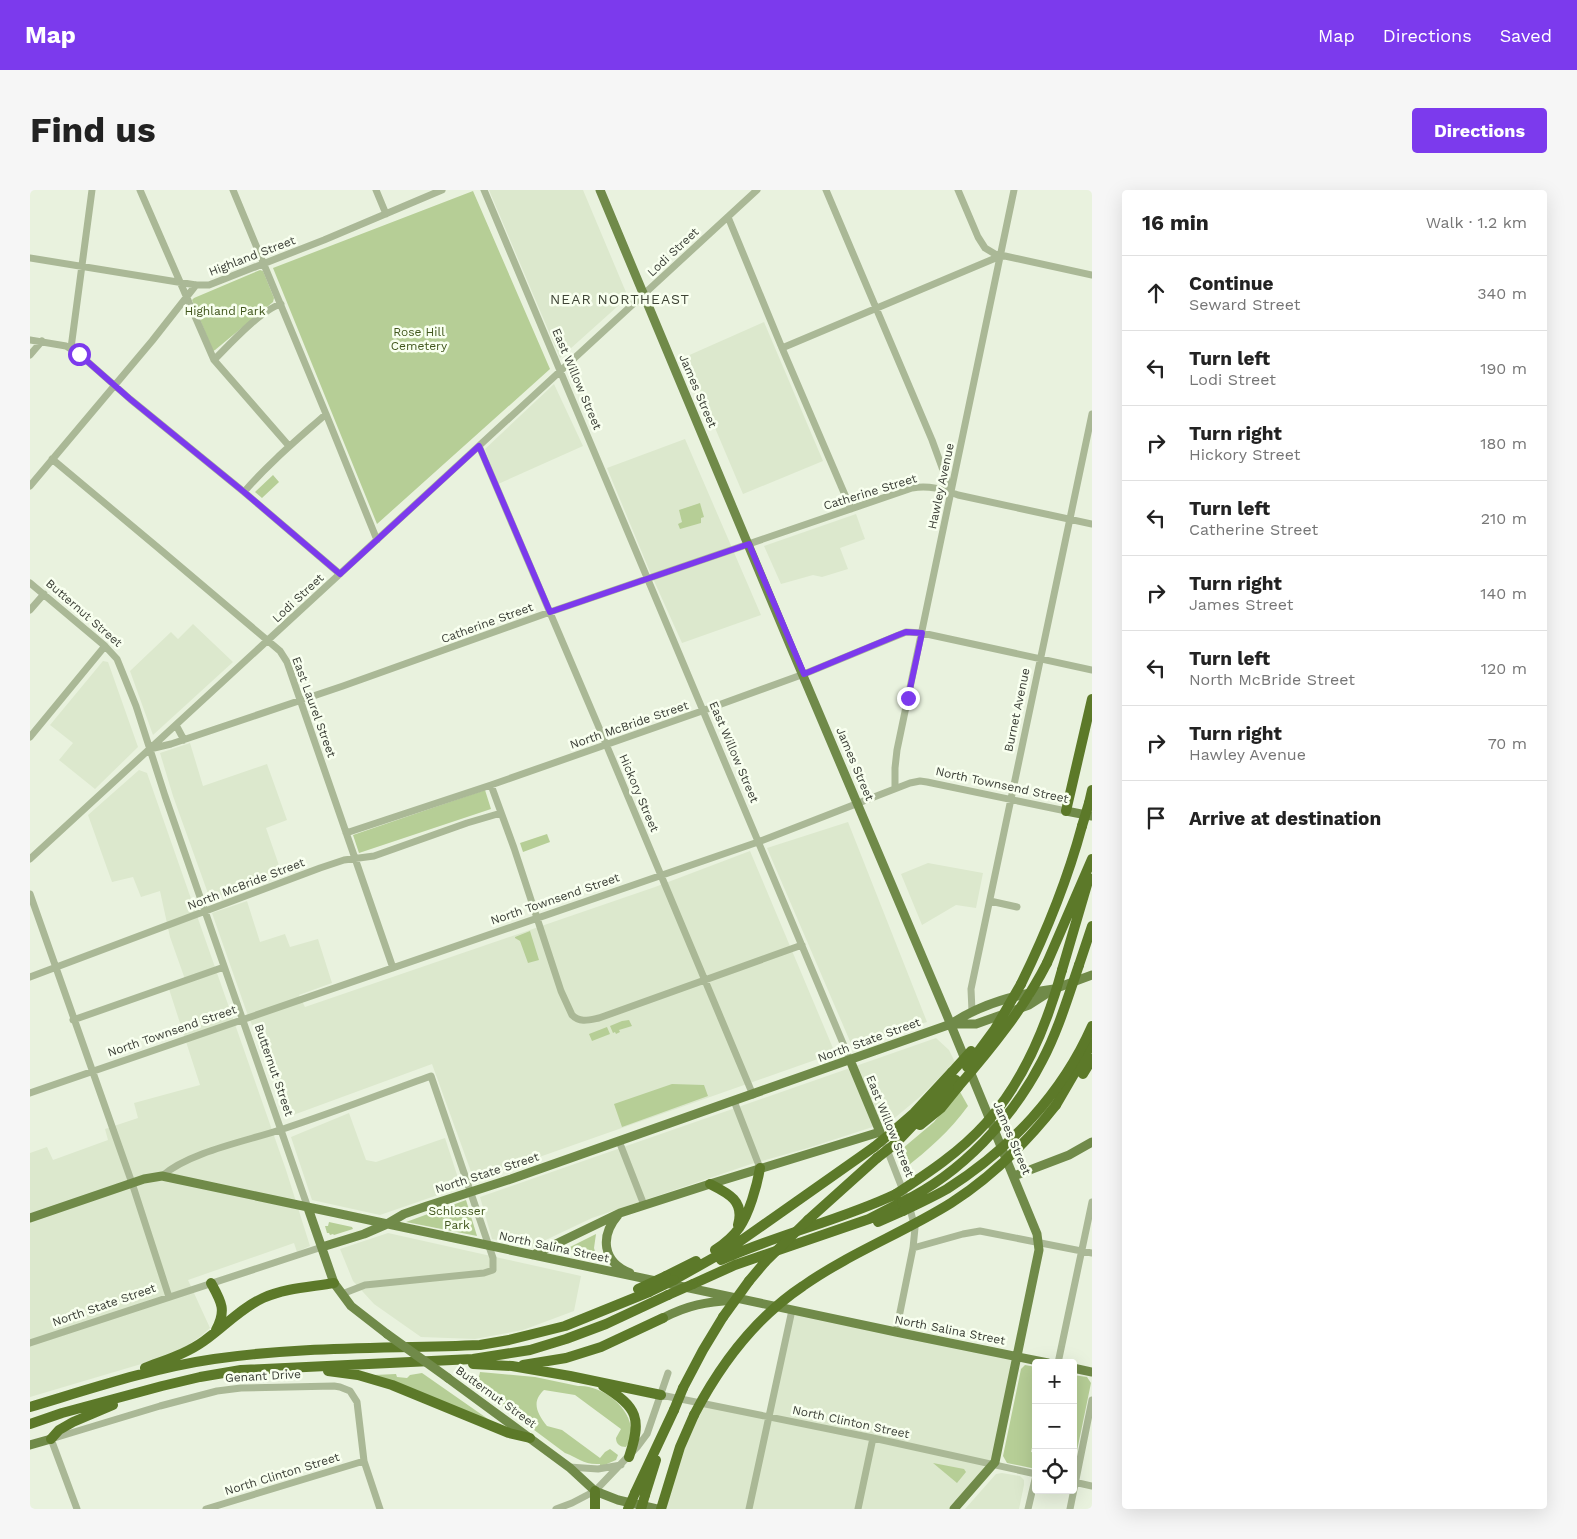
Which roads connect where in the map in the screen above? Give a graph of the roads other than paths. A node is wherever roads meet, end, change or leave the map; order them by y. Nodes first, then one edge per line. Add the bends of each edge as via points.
1 (92, 190) edge
2 (140, 190) edge
3 (233, 190) edge
4 (376, 190) edge
5 (442, 190) edge
6 (484, 190) edge
7 (600, 190) edge
8 (756, 190) edge
9 (826, 190) edge
10 (958, 190) edge
11 (1014, 190) edge
12 (386, 214) junction
13 (728, 216) junction
14 (1000, 257) junction
15 (30, 258) edge
16 (264, 264) junction
17 (83, 266) junction
18 (1092, 275) edge
19 (180, 282) junction
20 (196, 285) junction
21 (644, 294) junction
22 (186, 297) junction
23 (281, 304) junction
24 (877, 307) junction
25 (30, 340) edge
26 (42, 341) junction
27 (71, 348) junction
28 (782, 348) junction
29 (30, 355) edge
30 (214, 360) junction
31 (560, 371) junction
32 (114, 385) junction
33 (326, 414) junction
34 (1092, 414) edge
35 (289, 446) junction
36 (479, 446) junction
37 (52, 459) junction
38 (30, 486) edge
39 (244, 492) junction
40 (951, 492) junction
41 (851, 509) junction
42 (1069, 519) junction
43 (1092, 524) edge
44 (376, 540) junction
45 (749, 544) junction
46 (340, 574) junction
47 (647, 579) junction
48 (30, 583) edge
49 (44, 594) junction
50 (30, 610) edge
51 (550, 612) junction
52 (922, 633) junction
53 (268, 641) junction
54 (106, 646) junction
55 (1040, 659) junction
56 (1092, 670) edge
57 (804, 674) junction
58 (1092, 699) edge
59 (301, 700) junction
60 (702, 711) junction
61 (176, 725) junction
62 (30, 737) edge
63 (184, 740) junction
64 (606, 744) junction
65 (150, 749) junction
66 (490, 785) junction
67 (896, 788) junction
68 (1092, 790) edge
69 (1010, 799) junction
70 (858, 803) junction
71 (1066, 811) junction
72 (501, 813) junction
73 (1092, 816) edge
74 (346, 832) junction
75 (758, 842) junction
76 (355, 858) junction
77 (30, 859) edge
78 (1092, 859) edge
79 (1092, 870) edge
80 (661, 876) junction
81 (30, 894) edge
82 (990, 901) junction
83 (1017, 907) dead end
84 (205, 912) junction
85 (536, 919) junction
86 (1092, 926) edge
87 (802, 945) junction
88 (224, 966) junction
89 (55, 968) junction
90 (393, 968) junction
91 (1092, 975) edge
92 (30, 977) edge
93 (706, 980) junction
94 (1054, 989) junction
95 (972, 1011) junction
96 (74, 1020) junction
97 (243, 1020) junction
98 (951, 1024) junction
99 (1092, 1026) edge
100 (1092, 1043) edge
101 (1092, 1059) edge
102 (850, 1060) junction
103 (92, 1072) junction
104 (956, 1080) junction
105 (30, 1093) edge
106 (753, 1094) junction
107 (734, 1101) junction
108 (1056, 1105) junction
109 (282, 1130) junction
110 (886, 1132) junction
111 (619, 1141) junction
112 (1092, 1142) edge
113 (760, 1168) junction
114 (162, 1176) junction
115 (1014, 1176) junction
116 (132, 1183) junction
117 (710, 1184) junction
118 (470, 1192) junction
119 (900, 1202) junction
120 (1092, 1202) edge
121 (644, 1205) junction
122 (308, 1208) junction
123 (620, 1213) junction
124 (30, 1218) edge
125 (387, 1224) junction
126 (736, 1233) junction
127 (1038, 1242) junction
128 (489, 1246) junction
129 (322, 1247) junction
130 (913, 1248) junction
131 (1082, 1250) junction
132 (1092, 1252) edge
133 (533, 1255) junction
134 (670, 1278) junction
135 (646, 1279) junction
136 (211, 1283) junction
137 (334, 1283) junction
138 (342, 1294) junction
139 (169, 1296) junction
140 (745, 1300) junction
141 (792, 1310) junction
142 (662, 1318) joint
143 (580, 1320) junction
144 (896, 1332) junction
145 (215, 1333) junction
146 (30, 1344) edge
147 (1017, 1357) junction
148 (1059, 1359) edge
149 (1032, 1360) edge
150 (435, 1361) junction
151 (512, 1366) junction
152 (295, 1368) junction
153 (1077, 1369) edge
154 (1092, 1372) edge
155 (668, 1373) dead end
156 (591, 1380) junction
157 (162, 1386) junction
158 (92, 1389) junction
159 (661, 1394) junction
160 (1092, 1400) edge
161 (30, 1407) edge
162 (769, 1416) junction
163 (30, 1424) edge
164 (530, 1438) junction
165 (873, 1438) junction
166 (51, 1439) junction
167 (30, 1445) edge
168 (629, 1457) junction
169 (364, 1461) junction
170 (622, 1465) junction
171 (993, 1465) junction
172 (569, 1467) junction
173 (1077, 1473) edge
174 (1032, 1474) edge
175 (1077, 1483) edge
176 (1092, 1486) edge
177 (595, 1491) junction
178 (1032, 1492) edge
179 (640, 1494) junction
180 (1073, 1494) edge
181 (660, 1507) edge
182 (77, 1509) edge
183 (206, 1509) edge
184 (380, 1509) edge
185 (556, 1509) edge
186 (595, 1509) edge
187 (628, 1509) edge
188 (641, 1509) edge
189 (749, 1509) edge
190 (858, 1509) edge
191 (954, 1509) edge
192 (1028, 1509) edge
193 (1070, 1509) edge

1 - 17 street
2 - 19 street
3 - 16 street
4 - 12 street
5 - 12 street, Highland Street
6 - 31 street, East Willow Street
7 - 21 main road, James Street
8 - 13 street, Lodi Street
9 - 24 street
10 - 14 street via 978,237 985,248
11 - 14 street, Hawley Avenue
12 - 16 street, Highland Street
13 - 21 street, Lodi Street
13 - 28 street
14 - 18 street
14 - 24 street
14 - 40 street, Hawley Avenue
15 - 17 street, Highland Street
16 - 20 street, Highland Street via 215,284
16 - 23 street
17 - 19 street, Highland Street
17 - 27 street
19 - 20 street, Highland Street
19 - 22 street
20 - 22 street
21 - 31 street, Lodi Street
21 - 45 main road, James Street
22 - 30 street
22 - 32 street
23 - 30 street via 260,316
23 - 33 street
24 - 28 street
24 - 40 street
25 - 26 street
26 - 27 street
26 - 29 street
27 - 32 street
28 - 41 street
30 - 35 street
31 - 36 street, Lodi Street
31 - 47 street, East Willow Street
32 - 37 street
32 - 39 street
33 - 35 street
33 - 44 street
34 - 42 street, Burnet Avenue
35 - 39 street
36 - 44 street, Lodi Street
36 - 51 street, Hickory Street
37 - 38 street
37 - 53 street, East Laurel Street
39 - 46 street
40 - 41 street, Catherine Street via 920,486
40 - 42 street, Catherine Street
40 - 52 street, Hawley Avenue
41 - 45 street, Catherine Street
42 - 43 street, Catherine Street
42 - 55 street, Burnet Avenue
44 - 46 street, Lodi Street
45 - 47 street, Catherine Street
45 - 57 main road, James Street
46 - 53 street, Lodi Street
47 - 51 street, Catherine Street
47 - 60 street, East Willow Street
48 - 49 street, Butternut Street
49 - 50 street
49 - 54 street, Butternut Street
51 - 59 street, Catherine Street
51 - 64 street, Hickory Street
52 - 55 street, North McBride Street
52 - 57 street, North McBride Street via 906,632
52 - 67 street, Hawley Avenue via 897,750
53 - 59 street, East Laurel Street via 287,662
53 - 61 street, Lodi Street
54 - 62 street
54 - 65 street, Butternut Street via 118,659
55 - 56 street, North McBride Street
55 - 69 street, Burnet Avenue
57 - 60 street, North McBride Street
57 - 70 main road, James Street
58 - 71 highway
59 - 63 street, Catherine Street
59 - 74 street, East Laurel Street
60 - 64 street, North McBride Street
60 - 75 street, East Willow Street
61 - 63 street
61 - 65 street, Lodi Street
63 - 65 street, Catherine Street
64 - 66 street, North McBride Street
64 - 80 street, Hickory Street
65 - 77 street, Lodi Street
65 - 84 street, Butternut Street
66 - 72 street
66 - 74 street, North McBride Street
67 - 69 street, North Townsend Street via 920,781
67 - 70 street, North Townsend Street
68 - 104 highway, bridge via 1076,848 1035,955 995,1029
69 - 71 street, North Townsend Street
69 - 82 street, Burnet Avenue
70 - 75 street, North Townsend Street
70 - 98 main road, James Street
71 - 73 main road, North Townsend Street
72 - 76 street, North McBride Street via 374,856
72 - 85 street
74 - 76 street, East Laurel Street
75 - 80 street, North Townsend Street
75 - 87 street, East Willow Street
76 - 84 street, North McBride Street
76 - 90 street, East Laurel Street
78 - 104 highway, bridge via 1037,982 983,1058
79 - 119 highway, bridge via 1049,1015 1030,1059 986,1122
80 - 85 street, North Townsend Street
80 - 93 street, Hickory Street
81 - 89 street
82 - 83 street
82 - 95 street, Burnet Avenue via 971,989
84 - 88 street, Butternut Street
84 - 89 street, North McBride Street
85 - 90 street, North Townsend Street
85 - 93 street via 561,991 572,1015 582,1020 599,1018
86 - 119 highway, bridge via 1048,1048 1007,1115 956,1167 916,1196
87 - 93 street
87 - 102 street, East Willow Street
88 - 96 street
88 - 97 street, Butternut Street
89 - 92 street, North McBride Street
89 - 96 street
90 - 97 street, North Townsend Street
91 - 94 main road, North State Street
93 - 106 street, Hickory Street
94 - 95 main road, North State Street via 1009,997
94 - 98 main road, North State Street via 1029,1005 976,1024
95 - 98 main road, North State Street
96 - 103 street
97 - 103 street, North Townsend Street
97 - 109 street, Butternut Street
98 - 102 main road, North State Street
98 - 115 main road, James Street
99 - 119 highway, bridge via 1072,1066 1020,1131 947,1189
100 - 108 highway
101 - 108 highway
102 - 106 main road, North State Street
102 - 110 main road, East Willow Street
103 - 105 street, North Townsend Street
103 - 116 street
104 - 110 highway
104 - 179 highway, bridge via 941,1108 877,1158 808,1220 749,1280 723,1317 683,1388
106 - 107 main road, North State Street
107 - 111 main road, North State Street
107 - 113 street
108 - 181 highway, bridge via 1010,1158 983,1180 951,1203 832,1266 763,1318 718,1373 694,1415
109 - 114 street via 210,1152 171,1168
109 - 118 street via 431,1076
109 - 122 street, Butternut Street
110 - 113 main road
110 - 130 street, East Willow Street via 916,1228
110 - 134 highway, bridge via 874,1147 728,1249
111 - 118 main road, North State Street
111 - 121 street
112 - 115 main road via 1069,1155
113 - 117 main road
113 - 126 highway via 747,1211
114 - 116 main road, North Salina Street
114 - 122 main road, North Salina Street
115 - 127 main road, James Street
116 - 124 main road, North Salina Street
116 - 139 street
117 - 121 main road
117 - 126 highway via 736,1202 740,1217
118 - 125 main road, North State Street via 404,1214
118 - 128 street
119 - 134 highway via 791,1233
119 - 150 highway, bridge via 869,1219 734,1264 606,1324 566,1339 530,1350
120 - 131 street
121 - 123 main road
122 - 125 main road, North Salina Street
122 - 129 main road, Butternut Street
123 - 133 main road
123 - 135 main road via 606,1235 607,1254 617,1266
125 - 128 main road, North Salina Street
125 - 129 main road, North State Street
126 - 134 highway via 723,1245
127 - 130 street via 980,1231
127 - 131 street
127 - 147 main road, James Street
128 - 133 main road, North Salina Street
128 - 138 street via 493,1270 484,1273 365,1285
129 - 136 street, North State Street
129 - 137 main road, Butternut Street
130 - 144 street, East Willow Street
131 - 132 street
131 - 148 street
133 - 135 main road, North Salina Street
134 - 143 highway, bridge via 638,1289
134 - 143 highway, bridge via 649,1292
135 - 140 main road, North Salina Street
136 - 139 street, North State Street
136 - 145 highway via 223,1312
137 - 138 main road, Butternut Street
137 - 145 highway via 280,1292 262,1299
138 - 164 main road, Butternut Street, bridge via 362,1316
139 - 146 street, North State Street
140 - 141 main road, North Salina Street
140 - 142 main road via 697,1304
141 - 144 main road, North Salina Street
141 - 162 street
142 - 151 highway via 601,1347 566,1358
143 - 158 highway via 480,1345 268,1353 214,1359 183,1364
144 - 147 main road, North Salina Street
145 - 158 highway via 184,1352
147 - 149 main road, North Salina Street
147 - 171 main road, James Street
150 - 151 highway
150 - 152 highway
151 - 156 highway
152 - 157 highway via 241,1370
152 - 164 highway via 358,1375 392,1385 504,1431
153 - 154 main road
155 - 159 street
156 - 159 highway
156 - 168 highway via 614,1393 633,1413 637,1431
157 - 163 highway
157 - 166 highway via 73,1422
158 - 161 highway
159 - 162 street, North Clinton Street
159 - 168 street via 647,1434
160 - 173 street
162 - 165 street, North Clinton Street
162 - 189 street
164 - 172 main road, Butternut Street
165 - 171 street, North Clinton Street
165 - 190 street
166 - 167 main road, Genant Drive
166 - 169 street, Genant Drive via 218,1391 340,1387 350,1391 357,1402
166 - 182 street
168 - 170 street
169 - 183 street, North Clinton Street
169 - 184 street, Genant Drive
170 - 172 street via 598,1469
170 - 177 street
171 - 174 street, North Clinton Street
171 - 191 main road
172 - 177 main road, Butternut Street
175 - 176 street
177 - 181 main road via 618,1500
177 - 185 street
177 - 186 highway
178 - 192 street
179 - 187 highway, bridge
179 - 188 highway, bridge
180 - 193 street

